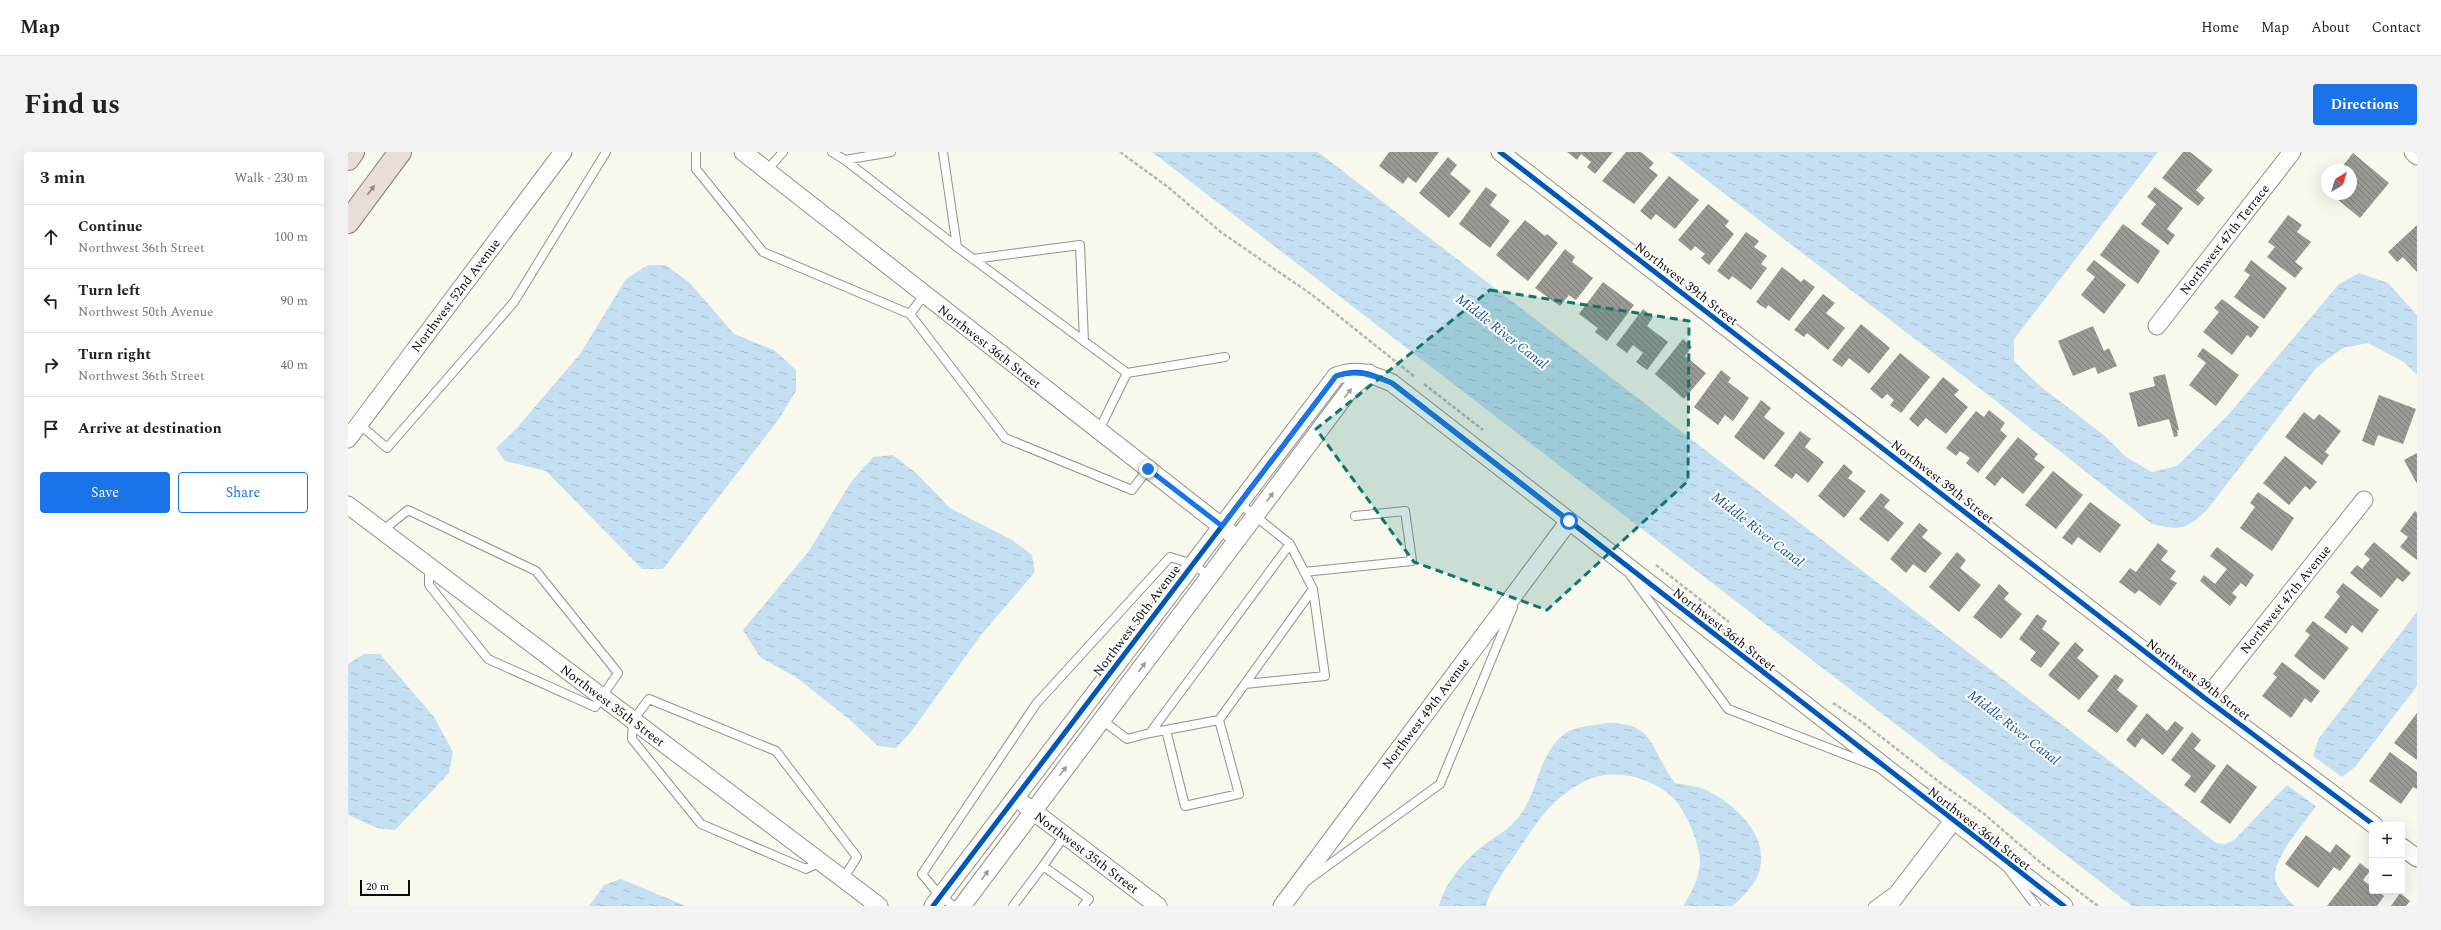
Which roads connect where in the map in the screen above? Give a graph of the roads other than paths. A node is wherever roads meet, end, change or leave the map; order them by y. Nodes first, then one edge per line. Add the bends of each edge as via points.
1 (353, 152) edge
2 (400, 152) edge
3 (563, 152) edge
4 (606, 152) edge
5 (696, 152) edge
6 (743, 152) edge
7 (783, 152) edge
8 (832, 152) edge
9 (891, 152) edge
10 (943, 152) edge
11 (1500, 152) edge
12 (2292, 152) edge
13 (2413, 152) edge
14 (2417, 156) edge
15 (348, 159) edge
16 (845, 160) junction
17 (766, 170) junction
18 (348, 222) edge
19 (957, 247) junction
20 (973, 259) junction
21 (925, 294) junction
22 (910, 314) junction
23 (2157, 326) dead end
24 (1084, 341) junction
25 (1225, 357) dead end
26 (1127, 373) junction
27 (1369, 374) junction
28 (359, 424) junction
29 (1099, 430) junction
30 (348, 438) edge
31 (1148, 469) junction
32 (2364, 500) dead end
33 (1239, 503) junction
34 (348, 505) edge
35 (1256, 515) junction
36 (1354, 516) dead end
37 (1569, 521) junction
38 (1222, 526) junction
39 (382, 531) junction
40 (1238, 539) junction
41 (1290, 544) junction
42 (1618, 560) junction
43 (1193, 564) junction
44 (429, 566) junction
45 (1304, 572) junction
46 (1210, 577) junction
47 (1523, 583) junction
48 (1313, 589) junction
49 (1245, 684) junction
50 (602, 697) junction
51 (2206, 698) junction
52 (633, 720) junction
53 (1102, 720) junction
54 (1219, 720) junction
55 (1166, 730) junction
56 (1150, 733) junction
57 (1890, 771) junction
58 (1015, 797) junction
59 (1033, 811) junction
60 (1953, 821) junction
61 (2370, 822) edge
62 (1065, 835) junction
63 (2405, 849) edge
64 (1998, 855) junction
65 (2417, 858) edge
66 (820, 862) junction
67 (1043, 866) junction
68 (843, 879) junction
69 (1906, 883) junction
70 (1293, 891) junction
71 (937, 901) edge
72 (879, 906) edge
73 (954, 906) edge
74 (962, 906) edge
75 (1013, 906) edge
76 (1083, 906) edge
77 (1158, 906) edge
78 (1282, 906) edge
79 (1873, 906) edge
80 (1888, 906) edge
81 (1896, 906) edge
82 (2036, 906) edge
83 (2064, 906) edge

1 - 15 highway
18 -> 2 highway
3 - 28 street, Northwest 52nd Avenue
4 - 28 lane via 514,302 387,448
5 - 22 lane via 696,169 763,252
6 - 17 street, Northwest 36th Street
7 - 17 lane
8 - 16 lane
9 - 16 lane
10 - 19 lane
11 - 51 street, Northwest 39th Street
12 - 23 street, Northwest 47th Terrace
13 - 14 street
16 - 19 lane
17 - 21 street, Northwest 36th Street
19 - 20 lane
20 - 24 lane
20 - 24 lane via 1080,245
21 - 22 lane
21 - 29 street, Northwest 36th Street
22 - 31 lane via 1005,438 1132,490
24 - 26 lane
25 - 26 lane
26 - 29 lane
27 - 33 street, Northwest 50th Avenue via 1350,371 1336,376
35 -> 27 street via 1351,388
27 - 37 street, Northwest 36th Street via 1392,383
28 - 30 street, Northwest 52nd Avenue
29 - 31 street, Northwest 36th Street
31 - 38 street, Northwest 36th Street
32 - 51 street, Northwest 47th Avenue
33 - 35 lane
33 - 38 street, Northwest 50th Avenue
34 - 39 street, Northwest 35th Street
35 - 40 street
35 - 41 lane
36 - 45 lane via 1405,511 1412,561
37 - 42 street, Northwest 36th Street
37 - 47 street, Northwest 49th Avenue
38 - 40 street, Northwest 36th Street
38 - 43 street, Northwest 50th Avenue
39 - 44 street, Northwest 35th Street
39 - 50 lane via 408,510 536,571 618,673
40 - 46 street
41 - 45 lane
41 - 56 lane
42 - 57 street, Northwest 36th Street
42 - 57 lane via 1728,709
43 - 46 lane
43 - 58 street, Northwest 50th Avenue
43 - 71 lane via 1170,557 1036,704 922,874
44 - 50 street, Northwest 35th Street
44 - 50 lane via 429,585 488,659 595,707
45 - 48 lane
53 -> 46 street
47 - 70 street, Northwest 49th Avenue
47 - 70 lane via 1440,784
48 - 49 lane
48 - 49 lane via 1324,676
49 - 54 lane
50 - 52 street, Northwest 35th Street
51 - 61 street, Northwest 39th Street
52 - 66 street, Northwest 35th Street
52 - 66 lane via 632,739 701,824 806,869
52 - 68 lane via 649,699 776,751 857,857
53 - 56 lane via 1127,739
59 -> 53 street
54 - 55 lane
54 - 55 lane via 1239,794 1185,806
55 - 56 lane
57 - 60 street, Northwest 36th Street
58 - 59 street, Northwest 35th Street
58 - 71 street, Northwest 50th Avenue
59 - 62 street, Northwest 35th Street
74 -> 59 street
60 - 64 street, Northwest 36th Street
60 - 69 street
62 - 67 lane
62 - 77 street, Northwest 35th Street
63 - 65 street
64 - 82 lane
64 - 83 street, Northwest 36th Street
66 - 68 street, Northwest 35th Street
67 - 75 lane
67 - 76 lane via 1089,899
68 - 72 street, Northwest 35th Street
69 - 79 lane
69 - 80 street
69 - 81 lane
70 - 78 street, Northwest 49th Avenue
71 - 73 lane

